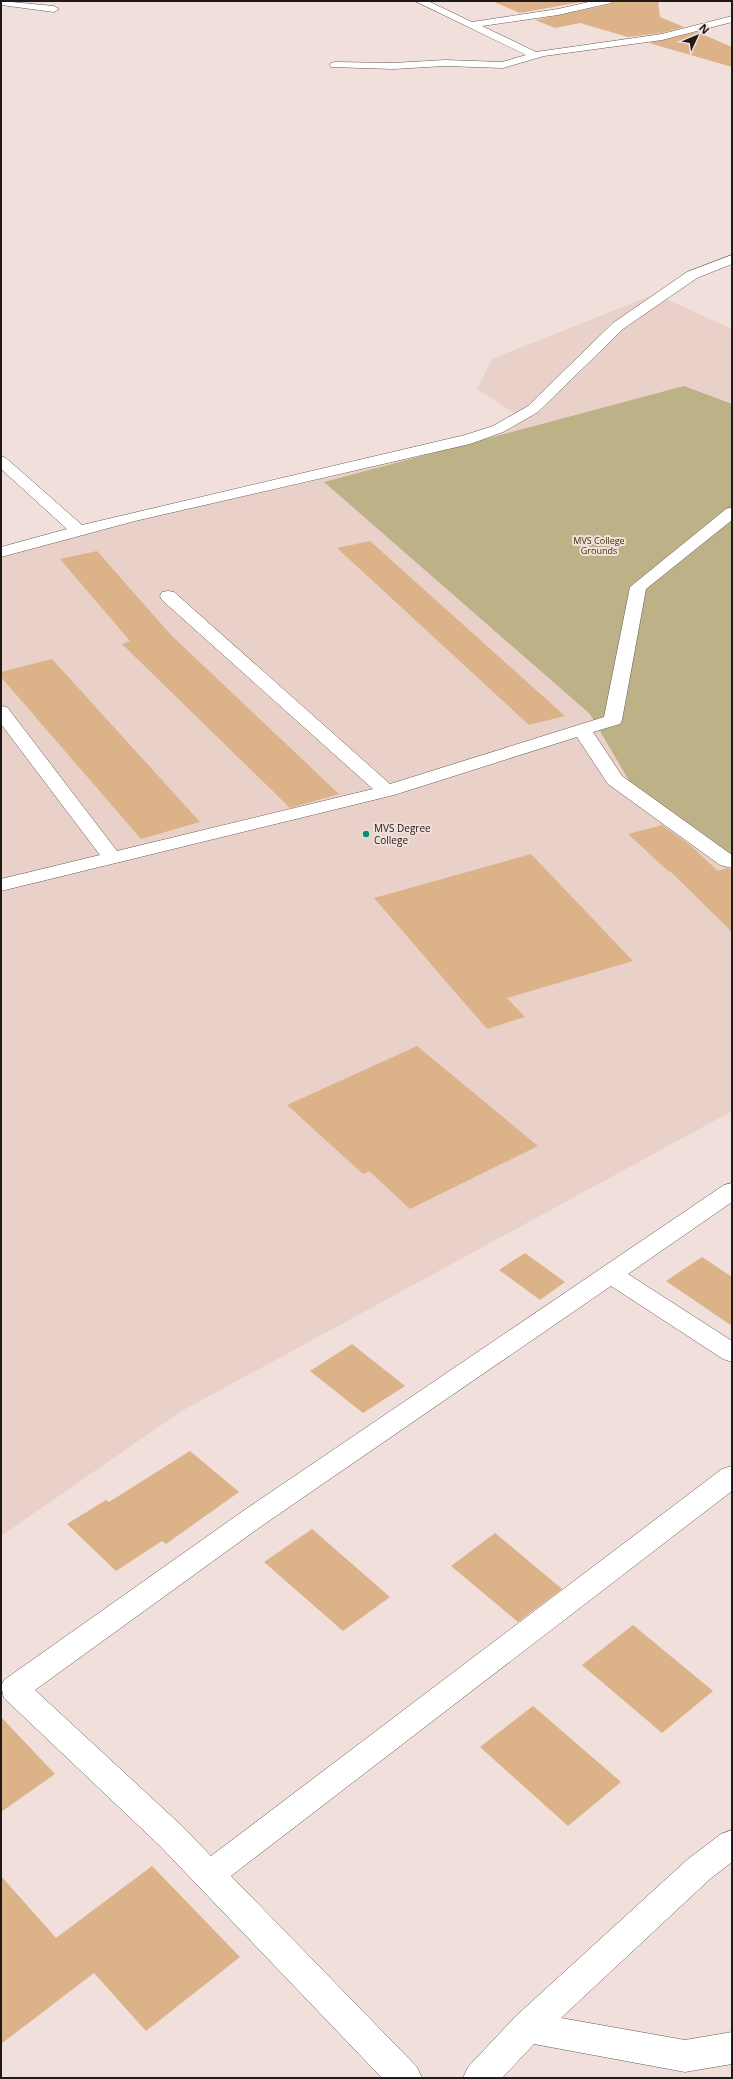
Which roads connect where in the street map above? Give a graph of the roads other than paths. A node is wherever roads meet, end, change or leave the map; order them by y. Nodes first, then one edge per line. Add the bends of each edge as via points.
1 (420, 1) edge
2 (607, 1) edge
3 (1, 2) edge
4 (54, 10) dead end
5 (732, 19) edge
6 (470, 25) junction
7 (535, 55) junction
8 (335, 65) dead end
9 (732, 259) edge
10 (1, 461) edge
11 (732, 512) edge
12 (79, 531) junction
13 (1, 552) edge
14 (168, 596) dead end
15 (1, 711) edge
16 (582, 730) junction
17 (386, 791) junction
18 (112, 858) junction
19 (732, 862) edge
20 (1, 885) edge
21 (732, 1191) edge
22 (611, 1274) junction
23 (732, 1353) edge
24 (732, 1476) edge
25 (8, 1693) edge
26 (732, 1844) edge
27 (209, 1875) junction
28 (528, 2027) junction
29 (732, 2048) edge
30 (406, 2078) edge
31 (480, 2078) edge

1 - 6 street
2 - 6 street via 558,12
3 - 4 street
5 - 7 street via 662,37
6 - 7 street
7 - 8 street via 503,65
9 - 12 street via 692,276 618,326 544,400 498,429 470,439
10 - 12 street
11 - 16 street via 638,587 613,720
12 - 13 street
14 - 17 street
15 - 18 street
16 - 17 street
16 - 19 street via 615,780 727,861
17 - 18 street
18 - 20 street
21 - 22 street
22 - 23 street
22 - 25 street via 253,1518
24 - 27 street
25 - 27 street via 170,1836
26 - 28 street via 699,1869
27 - 30 street
28 - 29 street via 685,2056
28 - 31 street

